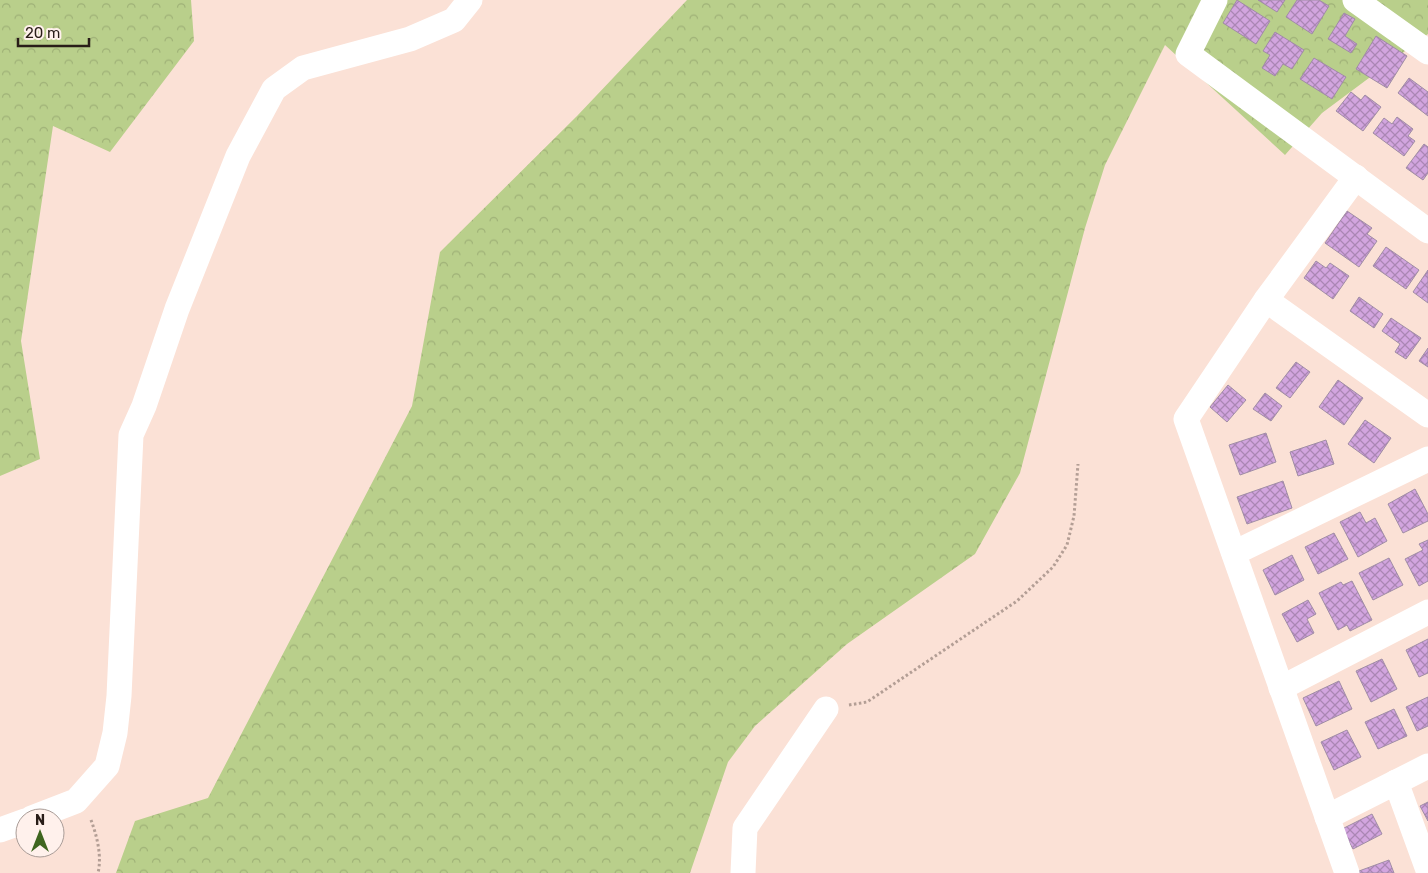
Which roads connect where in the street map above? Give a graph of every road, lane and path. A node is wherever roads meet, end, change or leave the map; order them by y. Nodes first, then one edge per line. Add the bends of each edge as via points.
1 (470, 0) edge
2 (1215, 0) edge
3 (1355, 0) edge
4 (1428, 52) edge
5 (1356, 177) junction
6 (1428, 231) edge
7 (1266, 300) junction
8 (1428, 415) edge
9 (1428, 459) edge
10 (1078, 464) dead end
11 (1234, 553) junction
12 (1428, 612) edge
13 (1281, 688) junction
14 (826, 709) joint
15 (1428, 766) edge
16 (1396, 782) junction
17 (81, 795) junction
18 (58, 808) edge
19 (1327, 817) junction
20 (15, 825) edge
21 (0, 830) edge
22 (1428, 870) edge
23 (98, 873) edge
24 (743, 873) edge
25 (1347, 873) edge

1 - 17 street via 454,20 410,39 303,68 274,89 238,156 131,435 115,733 107,766
2 - 5 street via 1188,54
3 - 4 street
5 - 6 street
5 - 7 street
7 - 8 street
7 - 11 street via 1186,419
9 - 11 street
10 - 14 path via 1074,516 1067,545 1054,567 1017,601 867,702
11 - 13 street
12 - 13 street
13 - 19 street
14 - 24 street via 745,828
15 - 16 street
16 - 19 street
16 - 22 street
17 - 18 street via 76,801
17 - 23 path via 96,833
19 - 25 street
20 - 21 street

